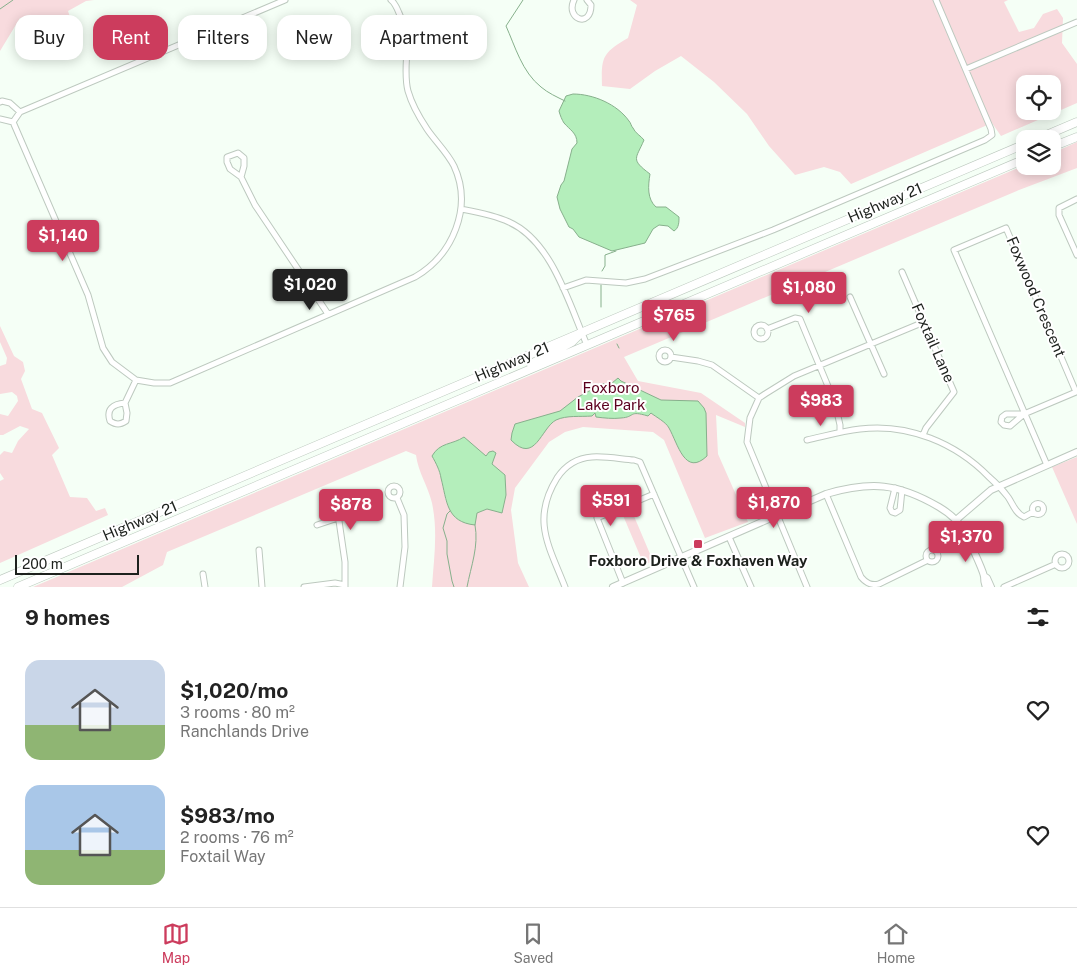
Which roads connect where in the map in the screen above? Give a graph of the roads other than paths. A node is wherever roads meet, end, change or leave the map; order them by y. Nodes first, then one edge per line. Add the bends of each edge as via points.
1 (285, 0) edge
2 (393, 0) edge
3 (574, 0) edge
4 (587, 0) edge
5 (936, 0) edge
6 (1077, 22) edge
7 (966, 69) junction
8 (0, 102) edge
9 (20, 112) junction
10 (0, 119) edge
11 (13, 122) junction
12 (1077, 122) edge
13 (1058, 130) edge
14 (1077, 137) edge
15 (1061, 143) edge
16 (1016, 148) edge
17 (1016, 163) edge
18 (242, 176) junction
19 (1077, 199) edge
20 (461, 209) junction
21 (1077, 255) edge
22 (902, 272) dead end
23 (563, 288) junction
24 (850, 297) dead end
25 (328, 314) junction
26 (924, 322) junction
27 (767, 329) dead end
28 (582, 332) junction
29 (871, 344) junction
30 (587, 345) junction
31 (671, 357) dead end
32 (819, 365) junction
33 (884, 374) dead end
34 (506, 379) junction
35 (136, 380) junction
36 (759, 398) junction
37 (125, 403) junction
38 (1024, 414) junction
39 (840, 432) junction
40 (923, 435) junction
41 (807, 440) dead end
42 (1077, 452) edge
43 (1047, 465) junction
44 (999, 486) junction
45 (654, 494) junction
46 (826, 494) junction
47 (397, 498) dead end
48 (1033, 512) dead end
49 (777, 516) junction
50 (954, 521) junction
51 (317, 525) dead end
52 (730, 537) junction
53 (259, 550) dead end
54 (682, 558) junction
55 (926, 561) dead end
56 (1056, 564) dead end
57 (203, 574) dead end
58 (984, 576) junction
59 (0, 580) edge
60 (623, 583) junction
61 (345, 586) edge
62 (18, 587) edge
63 (206, 587) edge
64 (262, 587) edge
65 (304, 587) edge
66 (400, 587) edge
67 (565, 587) edge
68 (613, 587) edge
69 (694, 587) edge
70 (751, 587) edge
71 (807, 587) edge
72 (986, 587) edge
73 (991, 587) edge
74 (1004, 587) edge

1 - 9 street
2 - 20 street via 406,36 405,80 409,94 420,118 453,164 460,186
3 - 4 street via 572,11 582,20 591,12 592,5
5 - 7 street
6 - 7 street
7 - 23 street via 991,130 992,135 986,140 773,230 651,276 626,283 586,280
8 - 9 street via 10,103
9 - 11 street
10 - 11 street
11 - 35 street via 88,295 103,348 112,362
12 - 13 main road
14 - 15 main road
16 - 28 main road, Highway 21
17 - 30 main road, Highway 21
18 - 18 street via 244,158 238,153 227,157 230,169
18 - 25 street via 255,205
19 - 21 street via 1059,208 1059,215
20 - 23 street via 491,215 526,232 547,255
20 - 25 street via 447,249 425,272
22 - 26 street, Foxtail Lane
23 - 28 street
24 - 29 street
25 - 35 street via 170,383
26 - 29 street
26 - 40 street, Foxtail Lane via 954,392
27 - 32 street via 800,319
28 - 30 street
28 - 34 main road via 572,342
28 - 59 main road, Highway 21
29 - 32 street
29 - 33 street
30 - 34 main road, Highway 21
31 - 36 street via 712,365
32 - 36 street
32 - 39 street via 835,403
34 - 62 main road, Highway 21
35 - 37 street
36 - 49 street via 750,418 748,442
37 - 37 street via 113,406 108,415 110,421 122,424 126,420
38 - 38 street, Foxwood Crescent via 954,250 1006,228 1076,392
38 - 43 street, Foxwood Crescent
39 - 40 street via 874,428
39 - 41 street
40 - 44 street via 960,452
42 - 43 street
43 - 44 street
44 - 48 street via 1018,515 1024,517
44 - 50 street
45 - 54 street
45 - 60 street via 597,518
45 - 67 street via 640,462 634,460 593,457 580,459 564,470 552,486 543,516 546,541
46 - 49 street
46 - 50 street via 860,486 899,489 924,498
46 - 55 street via 866,583 879,584
47 - 66 street via 404,515 405,547
49 - 52 street
49 - 71 street
50 - 58 street via 964,530
51 - 61 street via 338,518
52 - 54 street
52 - 70 street
53 - 64 street
54 - 60 street
54 - 69 street
56 - 74 street
57 - 63 street
58 - 72 street
58 - 73 street
60 - 68 street
61 - 65 street via 335,583

